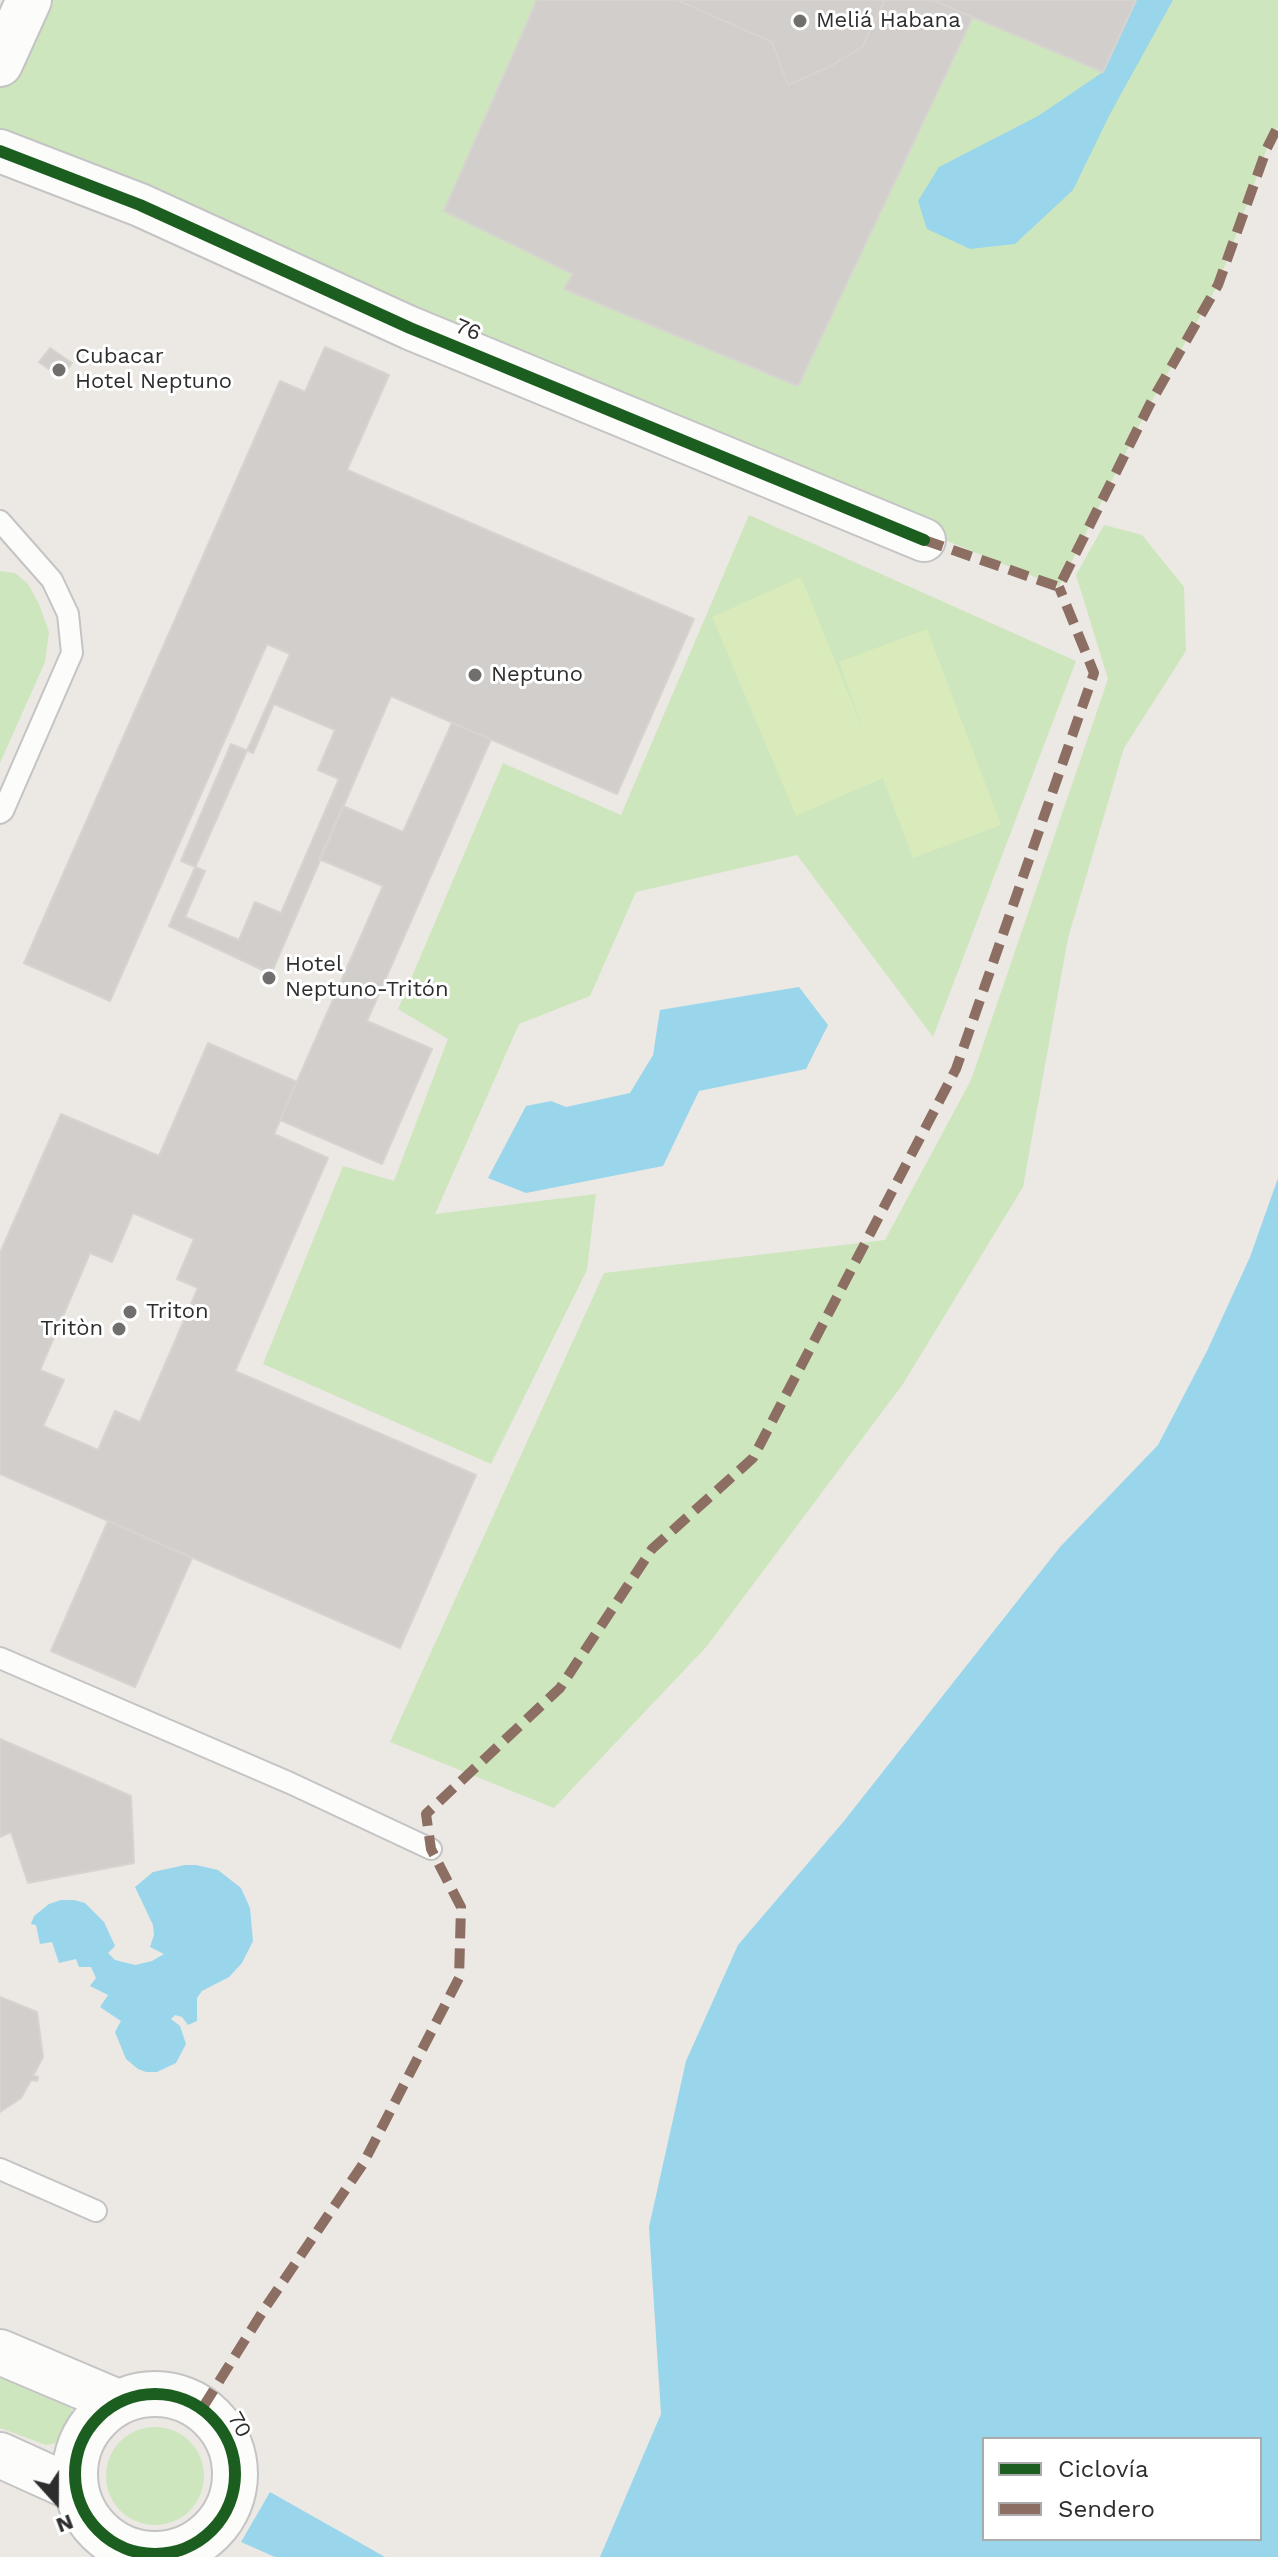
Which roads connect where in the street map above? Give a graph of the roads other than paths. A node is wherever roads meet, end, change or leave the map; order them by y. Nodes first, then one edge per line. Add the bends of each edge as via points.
1 (29, 0) edge
2 (0, 64) edge
3 (0, 151) edge
4 (0, 521) edge
5 (924, 540) dead end
6 (1, 814) edge
7 (0, 1658) edge
8 (431, 1849) dead end
9 (0, 2169) edge
10 (96, 2211) dead end
11 (0, 2352) edge
12 (118, 2402) junction
13 (0, 2455) edge
14 (75, 2489) junction
15 (209, 2549) edge
16 (134, 2554) edge

1 - 2 street
3 - 5 street, 76 via 140,205 410,328
4 - 6 lane via 52,580 68,614 72,653
7 - 8 lane
9 - 10 lane
11 - 12 street
12 - 14 street via 98,2416 82,2438 74,2465
12 - 15 street, 70 via 146,2394 173,2395 203,2407 218,2423 231,2446 236,2473 232,2499
13 - 14 street
14 - 16 street, 70 via 85,2515 101,2534
15 - 16 street, 70

